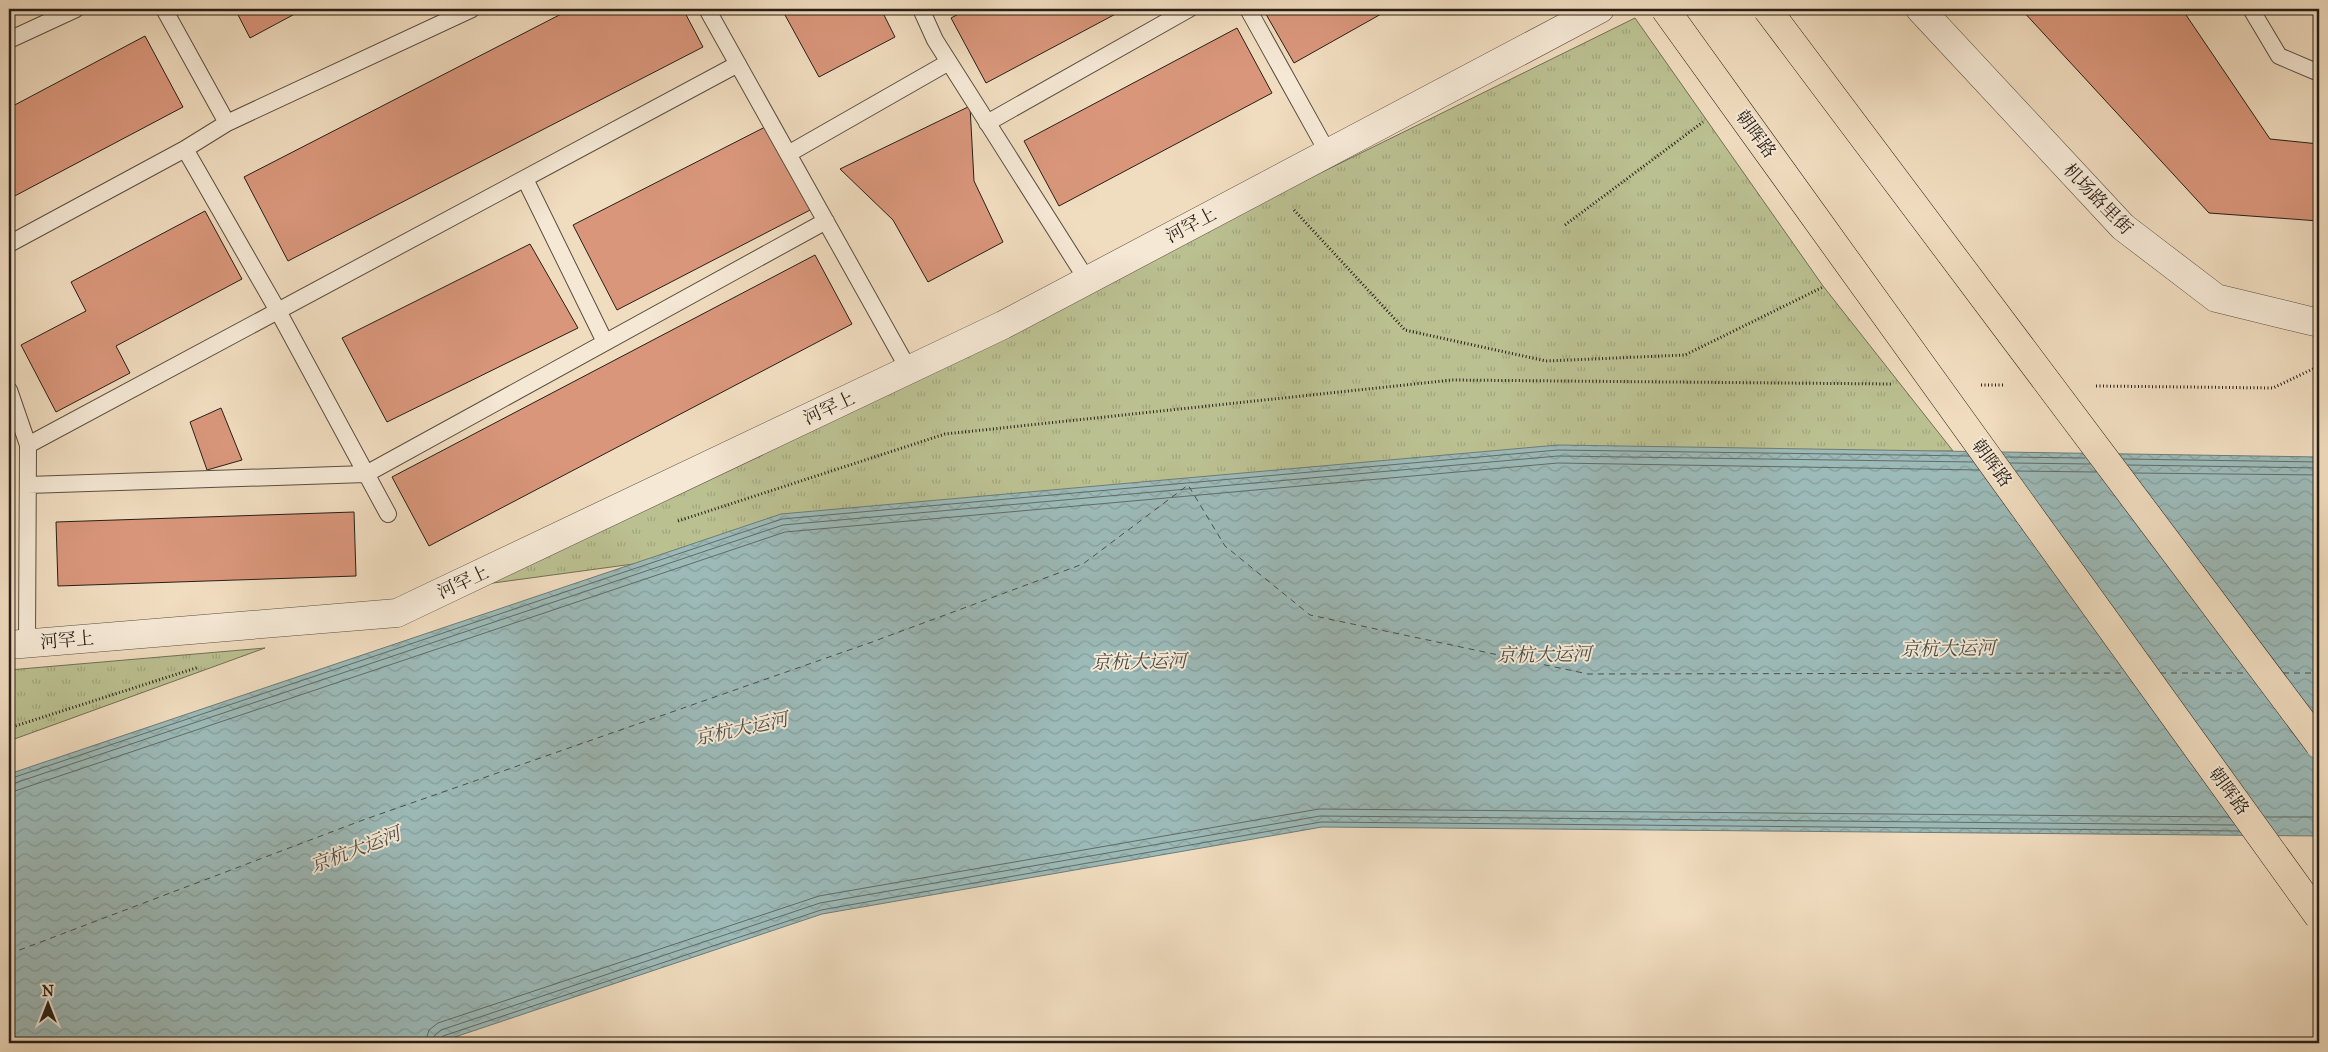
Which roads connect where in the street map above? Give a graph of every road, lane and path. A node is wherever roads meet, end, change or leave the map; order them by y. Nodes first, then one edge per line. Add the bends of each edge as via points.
1 (76, 9) edge
2 (164, 9) edge
3 (472, 9) edge
4 (707, 9) edge
5 (921, 9) edge
6 (1188, 9) edge
7 (1248, 9) edge
8 (1600, 9) edge
9 (1665, 9) edge
10 (1767, 9) edge
11 (1920, 9) edge
12 (2251, 9) edge
13 (9, 40) edge
14 (949, 62) junction
15 (738, 64) junction
16 (2319, 73) edge
17 (1708, 118) dead end
18 (227, 123) junction
19 (988, 123) junction
20 (185, 149) junction
21 (1328, 153) junction
22 (788, 154) junction
23 (525, 179) junction
24 (1270, 184) junction
25 (826, 221) junction
26 (1565, 225) dead end
27 (9, 244) edge
28 (1087, 280) junction
29 (1823, 286) dead end
30 (278, 311) junction
31 (2319, 323) edge
32 (605, 342) junction
33 (2319, 366) edge
34 (909, 370) junction
35 (1900, 384) dead end
36 (1979, 385) dead end
37 (2008, 386) dead end
38 (2086, 386) dead end
39 (9, 390) edge
40 (28, 445) junction
41 (366, 474) junction
42 (28, 485) junction
43 (388, 514) dead end
44 (673, 523) dead end
45 (18, 644) edge
46 (201, 666) dead end
47 (9, 728) edge
48 (2319, 744) edge
49 (2319, 917) edge

1 - 13 lane
2 - 18 lane
3 - 18 lane
4 - 15 lane
5 - 14 lane
6 - 19 lane
7 - 21 lane
8 - 21 street, 河罕上
9 - 49 main road, 朝晖路, bridge
10 - 48 main road, bridge
11 - 31 street, 机场路里街 via 2123,227 2216,298
12 - 16 lane via 2279,56
14 - 19 lane
14 - 22 lane
15 - 22 lane
15 - 23 lane
17 - 26 path
18 - 20 lane
19 - 28 lane
20 - 27 lane
20 - 30 lane
21 - 24 street, 河罕上
22 - 25 lane
23 - 30 lane
23 - 32 lane
24 - 28 street, 河罕上
24 - 29 path via 1404,330 1546,361 1685,355
25 - 32 lane
25 - 34 lane
28 - 34 street, 河罕上
30 - 40 lane
30 - 41 lane
32 - 41 lane
33 - 38 path via 2273,388
34 - 45 street, 河罕上 via 397,613
35 - 44 path via 1452,380 945,434
36 - 37 path
39 - 40 lane
40 - 42 lane
41 - 42 lane
41 - 43 lane
42 - 45 lane
46 - 47 path

